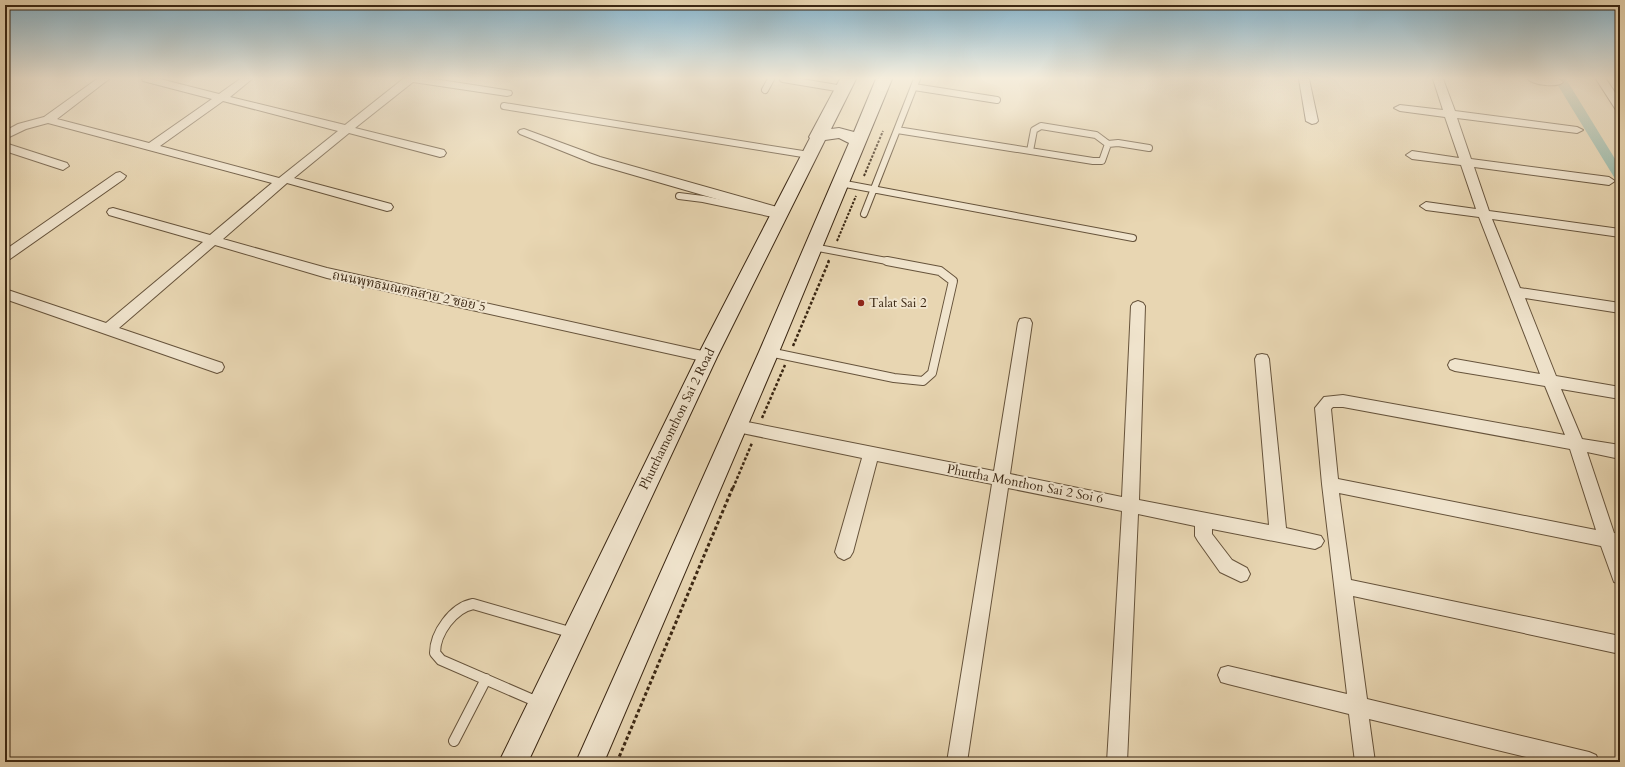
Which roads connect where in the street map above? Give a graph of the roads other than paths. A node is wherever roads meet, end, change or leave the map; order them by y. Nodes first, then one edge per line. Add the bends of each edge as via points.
1 (1450, 114) edge
2 (55, 115) edge
3 (197, 115) edge
4 (287, 115) edge
5 (366, 115) edge
6 (572, 115) edge
7 (830, 115) edge
8 (837, 115) edge
9 (869, 115) edge
10 (903, 115) edge
11 (1311, 115) edge
12 (1456, 115) edge
13 (868, 118) junction
14 (48, 120) junction
15 (1312, 121) dead end
16 (347, 130) junction
17 (897, 130) junction
18 (1577, 130) dead end
19 (524, 132) dead end
20 (5, 136) edge
21 (858, 142) junction
22 (1108, 144) junction
23 (5, 146) edge
24 (813, 146) junction
25 (150, 148) junction
26 (1149, 148) dead end
27 (1030, 151) junction
28 (440, 153) dead end
29 (1412, 155) dead end
30 (1467, 163) junction
31 (63, 166) dead end
32 (120, 176) dead end
33 (283, 180) junction
34 (1609, 180) dead end
35 (840, 184) junction
36 (874, 190) junction
37 (679, 196) dead end
38 (1426, 206) dead end
39 (387, 207) dead end
40 (114, 212) dead end
41 (779, 214) junction
42 (864, 214) dead end
43 (1484, 214) junction
44 (1620, 233) edge
45 (1133, 238) dead end
46 (213, 241) junction
47 (813, 247) junction
48 (5, 256) edge
49 (1514, 292) junction
50 (5, 294) edge
51 (1138, 306) dead end
52 (1620, 308) edge
53 (1025, 324) dead end
54 (109, 328) junction
55 (769, 352) junction
56 (707, 357) junction
57 (1262, 359) dead end
58 (1455, 365) dead end
59 (217, 367) dead end
60 (1551, 381) junction
61 (1620, 393) edge
62 (737, 426) junction
63 (1576, 444) junction
64 (1620, 452) edge
65 (871, 455) junction
66 (1000, 480) junction
67 (1330, 484) junction
68 (1130, 505) junction
69 (1203, 521) junction
70 (1278, 535) junction
71 (1613, 540) edge
72 (1314, 541) dead end
73 (844, 552) dead end
74 (1241, 574) dead end
75 (1620, 576) edge
76 (1342, 586) junction
77 (574, 633) junction
78 (1620, 645) edge
79 (1228, 675) dead end
80 (486, 679) junction
81 (541, 703) junction
82 (1358, 706) junction
83 (454, 741) dead end
84 (513, 762) edge
85 (590, 762) edge
86 (957, 762) edge
87 (1117, 762) edge
88 (1365, 762) edge
89 (1589, 762) edge

1 - 30 street
2 - 14 street
3 - 25 street
4 - 16 street
5 - 16 street
6 - 24 lane
7 - 24 main road, Phutthamonthon Sai 2 Road
8 - 13 main road via 839,119 850,123
9 - 13 main road
10 - 17 lane
11 - 15 street
12 - 18 street
13 - 21 main road
14 - 20 street via 22,126
14 - 25 street
16 - 28 street
16 - 33 street
17 - 27 lane
17 - 36 lane
19 - 41 street via 596,160
21 - 24 main road via 853,137 838,133
21 - 35 main road
22 - 26 lane
22 - 27 lane via 1102,161
22 - 27 lane via 1096,135 1041,126 1034,130
23 - 31 street
24 - 41 main road, Phutthamonthon Sai 2 Road
25 - 33 street
29 - 30 street
30 - 34 street
30 - 43 street
32 - 48 street
33 - 39 street
33 - 46 street
35 - 36 lane
35 - 47 main road
36 - 42 lane
36 - 45 lane
37 - 41 lane
38 - 43 street
40 - 46 street, ถนนพุทธมณฑลสาย 2 ซอย 5
41 - 56 main road, Phutthamonthon Sai 2 Road
43 - 44 street
43 - 49 street
46 - 54 street
46 - 56 street, ถนนพุทธมณฑลสาย 2 ซอย 5 via 327,273
47 - 55 main road
47 - 55 lane via 940,272 953,281 932,373 923,381 894,378
49 - 52 street
49 - 60 street
50 - 54 street
51 - 68 street
53 - 66 street
54 - 59 street
55 - 62 main road
56 - 77 main road, Phutthamonthon Sai 2 Road
57 - 70 street
58 - 60 street
60 - 61 street
60 - 63 street
62 - 65 street, Phuttha Monthon Sai 2 Soi 6
62 - 85 main road
63 - 64 street
63 - 67 street via 1343,401 1329,401 1323,408
63 - 71 street
65 - 66 street, Phuttha Monthon Sai 2 Soi 6
65 - 73 street
66 - 68 street, Phuttha Monthon Sai 2 Soi 6
66 - 86 street
67 - 71 street
67 - 76 street
68 - 69 street, Phuttha Monthon Sai 2 Soi 6
68 - 87 street
69 - 70 street, Phuttha Monthon Sai 2 Soi 6
69 - 74 street via 1204,536 1213,549 1226,566
70 - 72 street, Phuttha Monthon Sai 2 Soi 6
71 - 75 street
76 - 78 street
76 - 82 street
77 - 80 lane via 473,604 458,607 434,647 435,653 441,660
77 - 81 main road, Phutthamonthon Sai 2 Road
79 - 82 street
80 - 81 lane
80 - 83 lane
81 - 84 main road, Phutthamonthon Sai 2 Road
82 - 88 street
82 - 89 street

